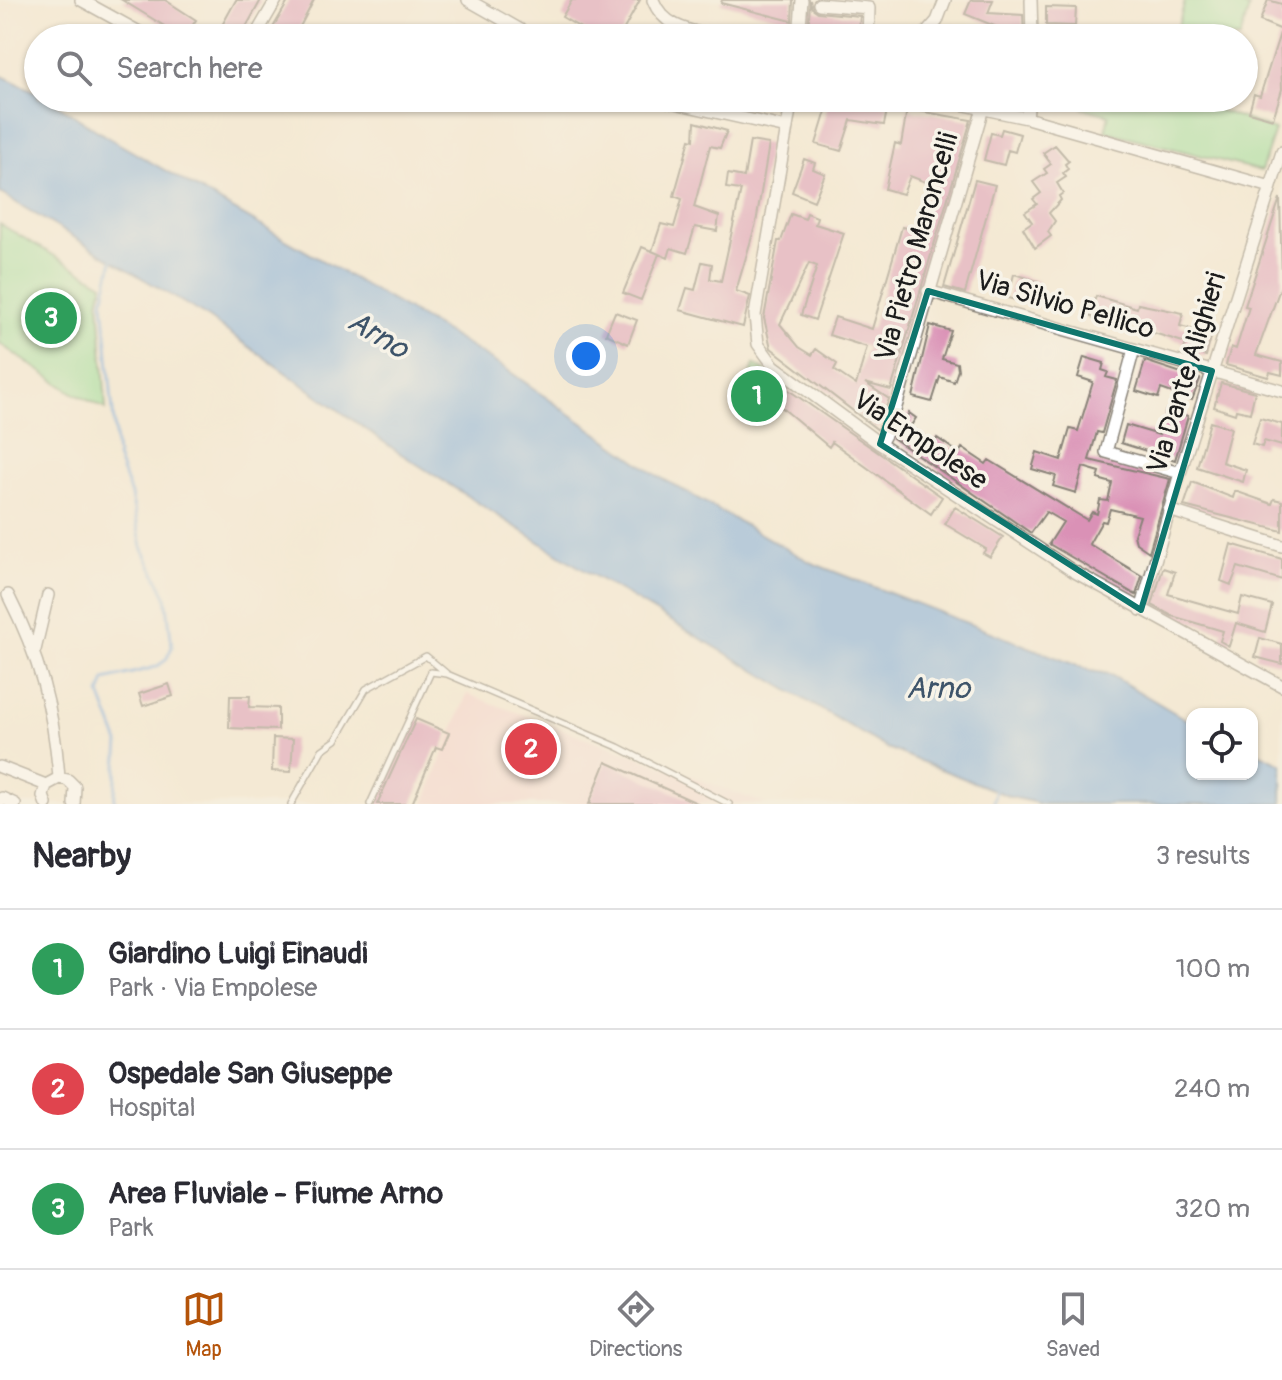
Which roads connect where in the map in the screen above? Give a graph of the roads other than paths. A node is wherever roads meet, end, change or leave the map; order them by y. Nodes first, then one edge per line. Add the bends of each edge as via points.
1 (81, 0) edge
2 (276, 0) edge
3 (468, 0) edge
4 (653, 0) edge
5 (945, 0) edge
6 (1031, 0) edge
7 (807, 3) edge
8 (125, 24) edge
9 (262, 24) edge
10 (510, 24) edge
11 (672, 24) edge
12 (802, 24) edge
13 (868, 24) edge
14 (934, 24) edge
15 (1032, 24) edge
16 (715, 112) edge
17 (790, 112) edge
18 (982, 112) edge
19 (1001, 112) edge
20 (1028, 112) edge
21 (1027, 118) junction
22 (787, 128) junction
23 (1282, 152) edge
24 (1271, 187) junction
25 (928, 291) junction
26 (1134, 349) junction
27 (1212, 371) junction
28 (1282, 391) edge
29 (880, 444) junction
30 (1180, 473) junction
31 (1169, 510) junction
32 (1282, 546) edge
33 (8, 595) dead end
34 (48, 595) dead end
35 (1141, 610) junction
36 (35, 651) junction
37 (447, 674) junction
38 (1282, 686) edge
39 (0, 767) edge
40 (59, 778) junction
41 (46, 785) junction
42 (0, 802) edge
43 (76, 803) edge
44 (15, 804) edge
45 (46, 804) edge
46 (291, 804) edge
47 (370, 804) edge
48 (729, 804) edge

1 - 8 street
2 - 9 street
3 - 10 street
4 - 11 street
5 - 14 street
6 - 15 street
7 - 12 street
7 - 13 street via 869,8
16 - 22 street
17 - 22 street, Via Empolese
18 - 25 street, Via Pietro Maroncelli
19 - 21 street
20 - 21 street
21 - 24 street
22 - 29 street, Via Empolese via 755,315 758,344 774,366
23 - 24 street, Via Dante Alighieri
24 - 27 street, Via Dante Alighieri
25 - 26 street, Via Silvio Pellico
25 - 29 street, Via Pietro Maroncelli via 891,424
26 - 27 street, Via Silvio Pellico
26 - 30 street via 1106,452
27 - 28 street, Via Silvio Pellico
27 - 30 street, Via Dante Alighieri
29 - 35 street, Via Empolese
30 - 31 street, Via Dante Alighieri
31 - 32 street
31 - 35 street, Via Dante Alighieri
33 - 36 street
34 - 36 street
35 - 38 street, Via Empolese
36 - 40 street via 52,716
37 - 46 lane via 426,656 366,689
37 - 47 lane via 431,672
37 - 48 lane via 618,747
39 - 41 street
40 - 41 street
40 - 43 street via 75,787
41 - 45 street
42 - 44 street via 2,798

